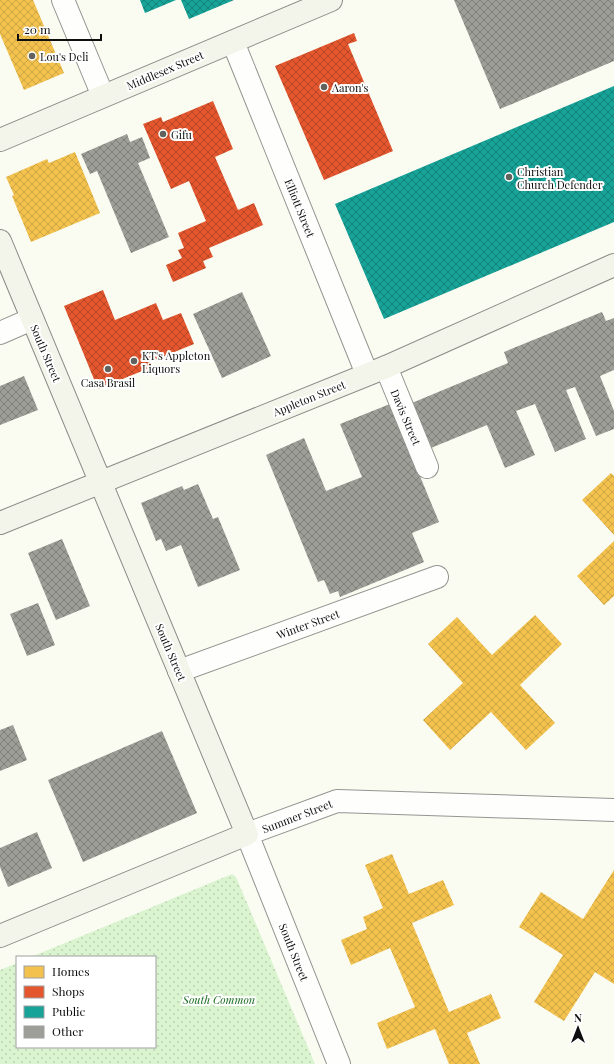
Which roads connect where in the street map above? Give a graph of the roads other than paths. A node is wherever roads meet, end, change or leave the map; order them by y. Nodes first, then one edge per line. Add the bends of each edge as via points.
1 (63, 0) edge
2 (331, 0) edge
3 (232, 42) junction
4 (102, 96) junction
5 (0, 140) edge
6 (0, 242) edge
7 (614, 265) edge
8 (32, 319) junction
9 (0, 333) edge
10 (376, 370) junction
11 (427, 466) dead end
12 (100, 481) junction
13 (0, 523) edge
14 (437, 577) dead end
15 (179, 671) junction
16 (614, 810) edge
17 (248, 834) junction
18 (0, 936) edge
19 (338, 1064) edge

1 - 4 street
2 - 3 main road, Middlesex Street
3 - 4 main road, Middlesex Street
3 - 10 street, Elliott Street
4 - 5 main road, Middlesex Street
6 - 8 main road, South Street
7 - 10 main road, Appleton Street
8 - 9 street
8 - 12 main road, South Street
10 - 11 street, Davis Street
10 - 12 main road, Appleton Street
12 - 13 main road, Appleton Street
12 - 15 main road, South Street
14 - 15 street, Winter Street
15 - 17 main road, South Street
16 - 17 street, Summer Street via 338,801
17 - 18 main road, Summer Street
17 - 19 street, South Street

